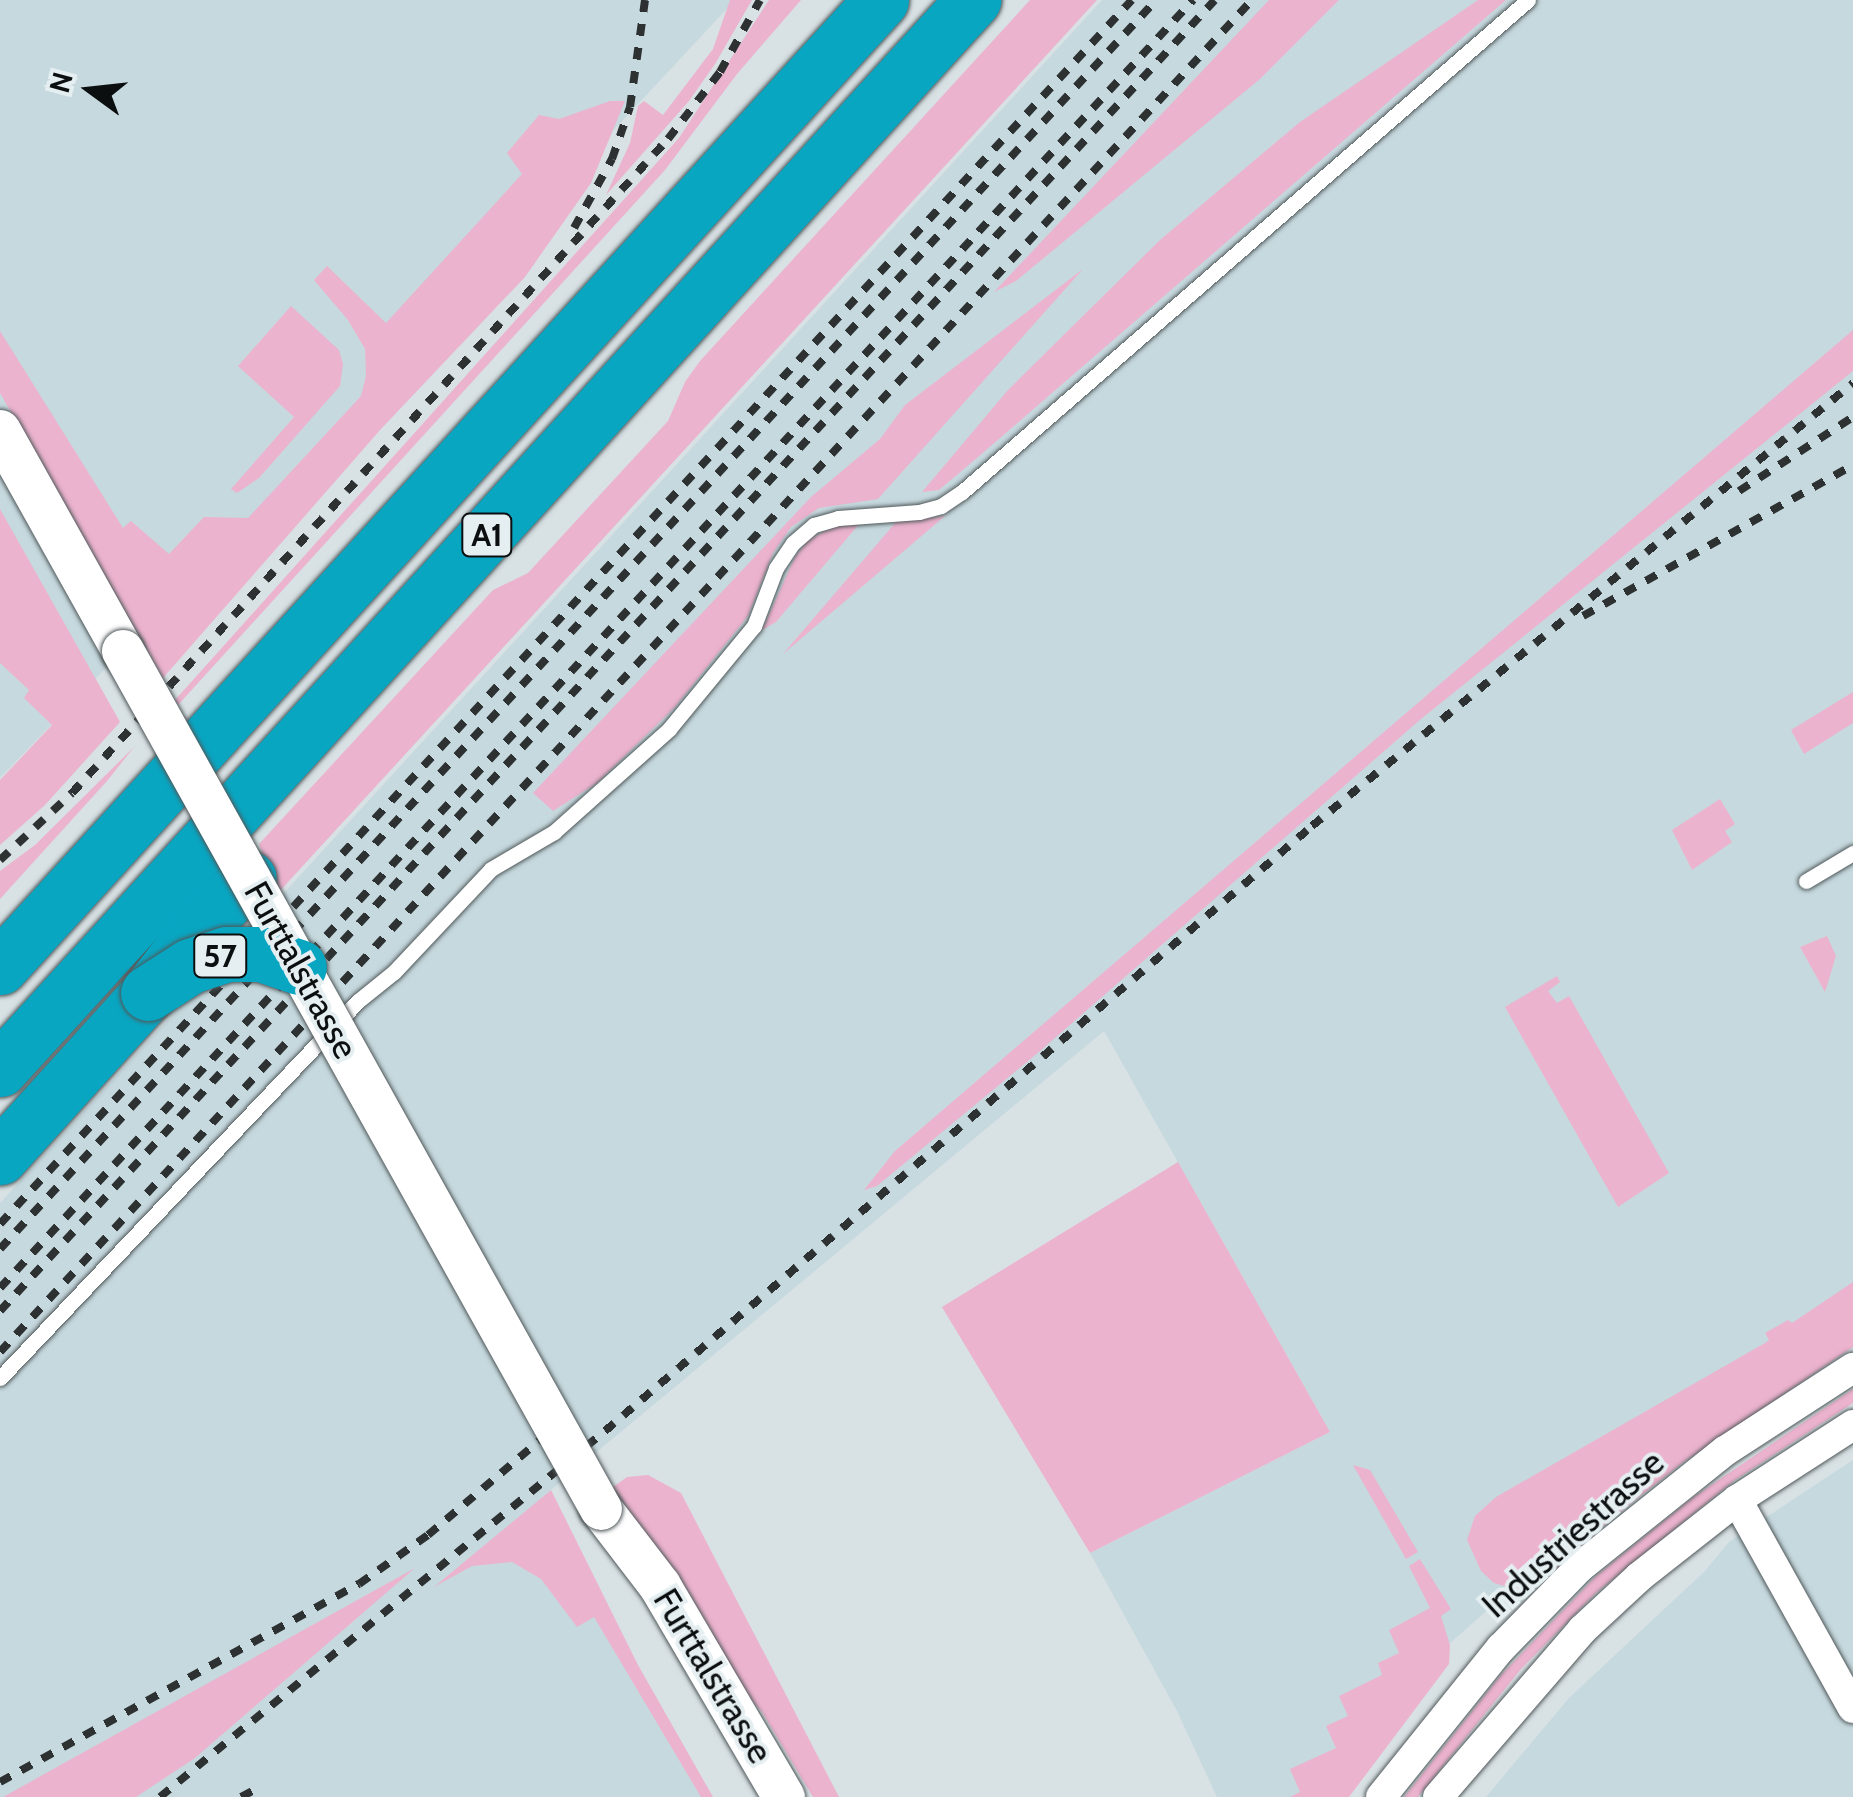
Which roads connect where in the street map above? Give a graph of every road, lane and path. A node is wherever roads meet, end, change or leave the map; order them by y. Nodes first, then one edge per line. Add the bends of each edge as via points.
1 (881, 0) edge
2 (974, 0) edge
3 (1528, 0) edge
4 (0, 431) edge
5 (1853, 853) edge
6 (250, 878) junction
7 (1806, 881) dead end
8 (0, 967) edge
9 (299, 967) junction
10 (148, 993) junction
11 (0, 1069) edge
12 (0, 1157) edge
13 (1853, 1368) edge
14 (0, 1378) edge
15 (1853, 1425) edge
16 (1738, 1500) junction
17 (601, 1509) junction
18 (1853, 1708) edge
19 (750, 1797) edge
20 (784, 1797) edge
21 (1381, 1797) edge
22 (1438, 1797) edge

1 - 8 highway, A1
2 - 11 highway, A1
3 - 14 lane via 962,492 919,512 826,521 793,542 754,626 670,729 554,832 491,869
4 - 6 main road, Furttalstrasse, bridge
5 - 7 lane
6 - 9 main road, Furttalstrasse, bridge
6 - 10 highway, 57, bridge
9 - 10 highway, 57, bridge via 261,954 226,954 190,966
9 - 17 main road, Furttalstrasse, bridge
10 - 12 highway, 57
13 - 21 street, Industriestrasse via 1725,1451 1580,1567 1501,1648
15 - 16 street
16 - 18 street
16 - 22 street via 1582,1630
17 - 19 main road, Furttalstrasse via 640,1605
17 - 20 main road, Furttalstrasse via 660,1586

